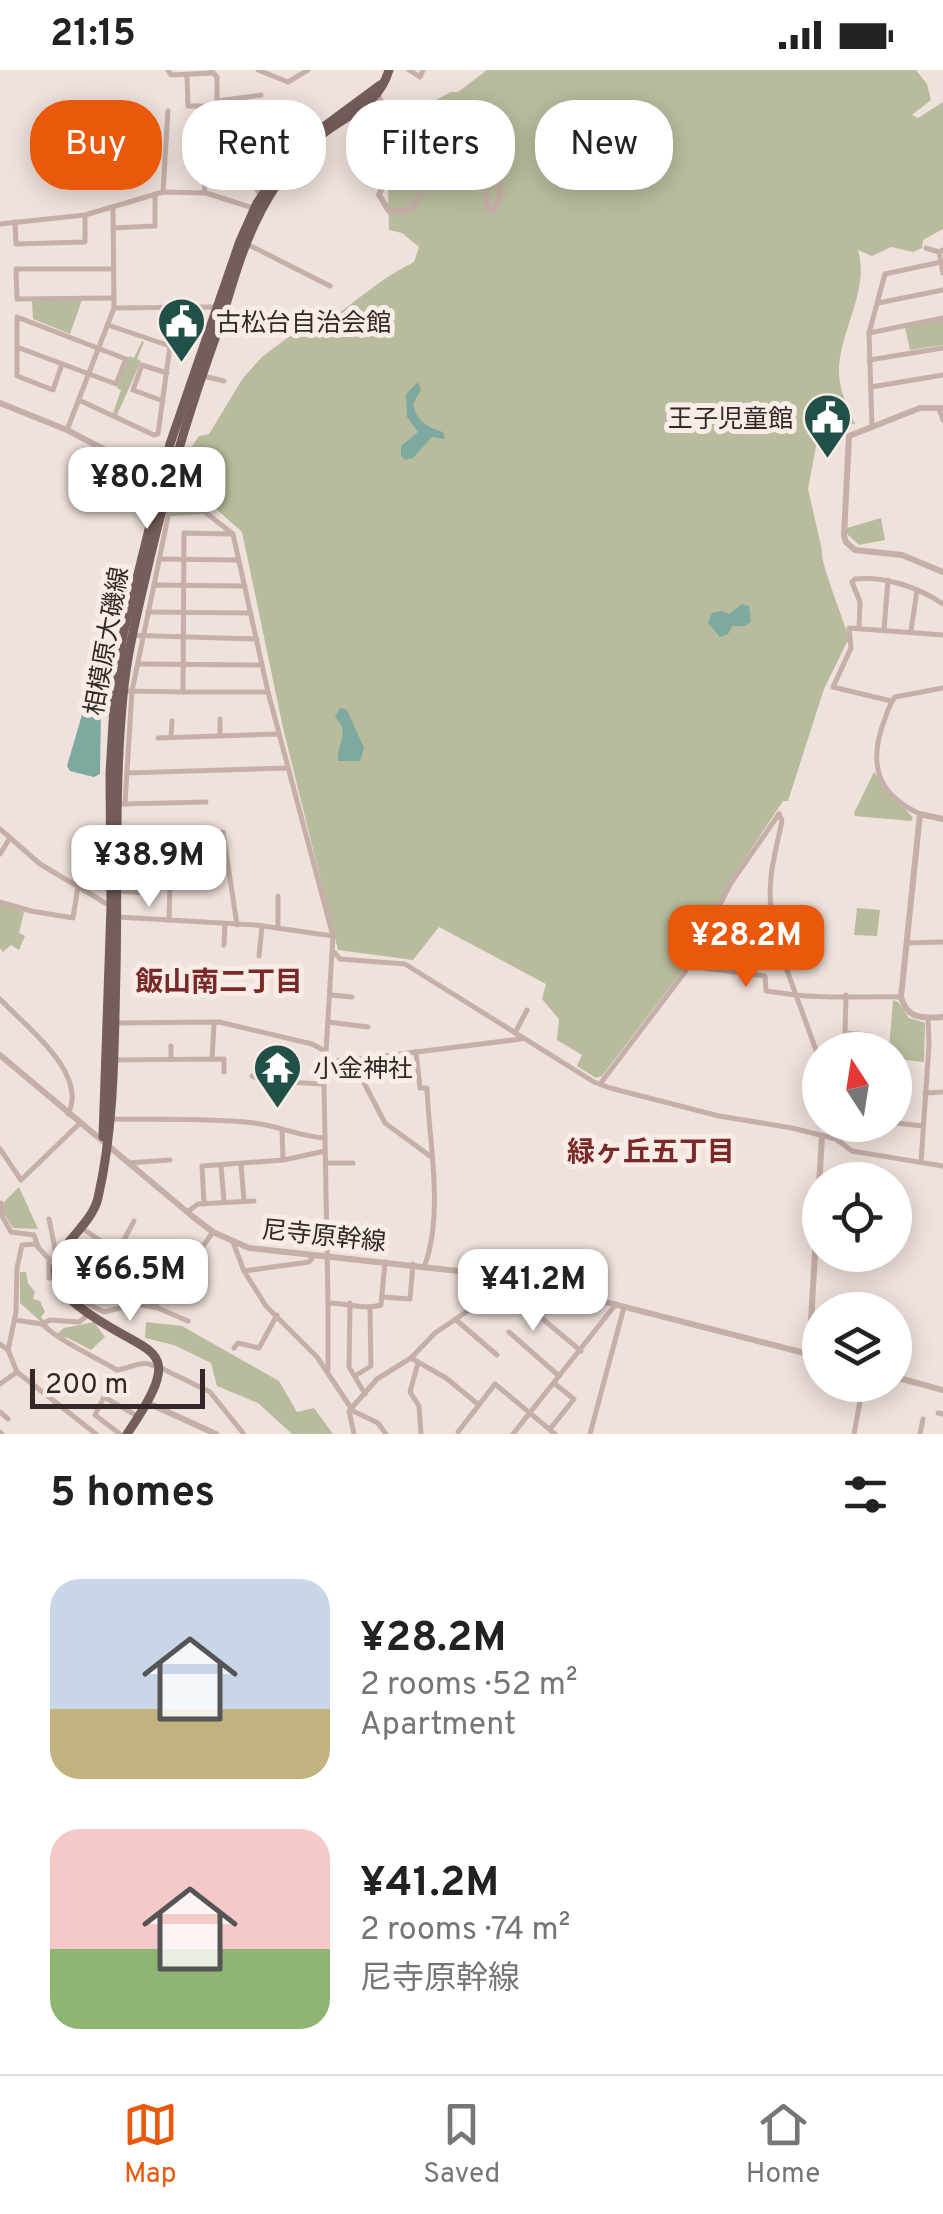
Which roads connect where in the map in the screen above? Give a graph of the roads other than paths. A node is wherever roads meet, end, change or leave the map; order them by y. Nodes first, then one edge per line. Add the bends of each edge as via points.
1 (258, 70) edge
2 (308, 70) edge
3 (409, 70) edge
4 (424, 70) edge
5 (166, 71) edge
6 (212, 72) edge
7 (388, 72) edge
8 (186, 75) junction
9 (257, 94) dead end
10 (378, 96) junction
11 (188, 100) edge
12 (217, 100) edge
13 (230, 100) edge
14 (380, 100) edge
15 (170, 114) dead end
16 (326, 123) edge
17 (494, 171) joint
18 (204, 190) edge
19 (256, 190) edge
20 (266, 190) edge
21 (381, 190) edge
22 (423, 190) edge
23 (159, 193) junction
24 (204, 193) junction
25 (261, 197) junction
26 (113, 207) junction
27 (257, 210) junction
28 (85, 215) junction
29 (15, 222) junction
30 (0, 224) edge
31 (114, 228) junction
32 (246, 244) junction
33 (926, 248) dead end
34 (941, 251) edge
35 (941, 262) edge
36 (114, 269) junction
37 (943, 273) edge
38 (330, 286) dead end
39 (943, 290) edge
40 (114, 298) junction
41 (878, 303) junction
42 (217, 307) junction
43 (114, 308) junction
44 (943, 318) edge
45 (108, 325) junction
46 (869, 332) junction
47 (18, 347) junction
48 (943, 348) edge
49 (99, 349) junction
50 (869, 360) junction
51 (62, 364) junction
52 (168, 373) junction
53 (88, 374) junction
54 (943, 375) edge
55 (201, 376) junction
56 (224, 380) dead end
57 (870, 387) junction
58 (79, 400) junction
59 (163, 401) junction
60 (0, 403) edge
61 (941, 408) edge
62 (943, 420) edge
63 (872, 427) junction
64 (67, 430) junction
65 (168, 483) junction
66 (233, 534) junction
67 (151, 557) junction
68 (184, 560) junction
69 (238, 560) junction
70 (943, 572) edge
71 (888, 580) junction
72 (154, 586) junction
73 (184, 586) junction
74 (245, 586) junction
75 (917, 590) junction
76 (943, 604) edge
77 (148, 612) junction
78 (184, 612) junction
79 (252, 613) junction
80 (858, 628) junction
81 (884, 630) junction
82 (912, 632) junction
83 (943, 636) edge
84 (132, 637) junction
85 (184, 639) junction
86 (257, 639) junction
87 (138, 664) junction
88 (184, 664) junction
89 (262, 665) junction
90 (943, 688) edge
91 (123, 690) junction
92 (183, 692) junction
93 (268, 692) junction
94 (891, 701) junction
95 (220, 719) dead end
96 (172, 721) dead end
97 (247, 723) dead end
98 (278, 734) junction
99 (248, 736) junction
100 (171, 737) junction
101 (220, 737) junction
102 (158, 738) dead end
103 (288, 768) junction
104 (122, 773) junction
105 (202, 800) dead end
106 (118, 804) junction
107 (920, 814) junction
108 (943, 819) edge
109 (0, 829) edge
110 (222, 836) dead end
111 (10, 838) junction
112 (0, 854) edge
113 (145, 883) dead end
114 (170, 883) dead end
115 (78, 886) junction
116 (118, 891) junction
117 (144, 893) junction
118 (277, 897) dead end
119 (0, 902) edge
120 (144, 902) dead end
121 (111, 907) junction
122 (118, 918) junction
123 (168, 921) junction
124 (225, 924) junction
125 (237, 924) junction
126 (262, 926) junction
127 (278, 929) junction
128 (333, 936) junction
129 (943, 942) edge
130 (907, 943) junction
131 (224, 945) dead end
132 (258, 952) dead end
133 (334, 952) junction
134 (689, 966) junction
135 (330, 995) junction
136 (796, 995) junction
137 (846, 995) junction
138 (352, 997) dead end
139 (901, 998) junction
140 (0, 999) edge
141 (527, 1010) dead end
142 (943, 1017) edge
143 (928, 1018) junction
144 (111, 1022) junction
145 (328, 1022) junction
146 (214, 1023) junction
147 (363, 1024) dead end
148 (809, 1032) edge
149 (845, 1032) edge
150 (516, 1033) junction
151 (524, 1038) junction
152 (171, 1046) dead end
153 (225, 1050) dead end
154 (326, 1051) junction
155 (416, 1052) junction
156 (0, 1055) edge
157 (175, 1059) junction
158 (212, 1059) junction
159 (224, 1059) junction
160 (110, 1060) junction
161 (326, 1060) junction
162 (352, 1060) junction
163 (9, 1063) junction
164 (0, 1072) edge
165 (179, 1072) dead end
166 (224, 1072) dead end
167 (252, 1077) dead end
168 (324, 1084) junction
169 (600, 1084) junction
170 (943, 1092) edge
171 (925, 1093) junction
172 (68, 1114) junction
173 (107, 1118) junction
174 (80, 1124) junction
175 (912, 1125) edge
176 (922, 1126) junction
177 (282, 1129) junction
178 (802, 1132) edge
179 (324, 1138) junction
180 (105, 1142) junction
181 (822, 1142) edge
182 (840, 1142) edge
183 (0, 1149) edge
184 (325, 1151) junction
185 (431, 1156) junction
186 (170, 1160) dead end
187 (283, 1160) junction
188 (351, 1161) dead end
189 (128, 1162) junction
190 (921, 1162) junction
191 (326, 1163) junction
192 (242, 1164) junction
193 (221, 1165) junction
194 (943, 1166) edge
195 (254, 1201) dead end
196 (244, 1202) junction
197 (0, 1203) edge
198 (224, 1203) junction
199 (204, 1204) junction
200 (187, 1212) junction
201 (47, 1222) dead end
202 (134, 1222) dead end
203 (82, 1228) junction
204 (213, 1232) junction
205 (233, 1242) junction
206 (38, 1248) junction
207 (117, 1253) junction
208 (314, 1256) junction
209 (328, 1257) junction
210 (57, 1259) junction
211 (128, 1260) dead end
212 (385, 1262) junction
213 (413, 1264) junction
214 (425, 1265) junction
215 (461, 1268) junction
216 (244, 1271) junction
217 (56, 1278) junction
218 (127, 1280) dead end
219 (529, 1282) junction
220 (508, 1290) junction
221 (812, 1292) edge
222 (382, 1296) junction
223 (161, 1298) junction
224 (328, 1303) junction
225 (350, 1303) junction
226 (77, 1305) junction
227 (620, 1305) junction
228 (153, 1307) junction
229 (370, 1308) junction
230 (470, 1308) junction
231 (89, 1314) junction
232 (277, 1315) junction
233 (455, 1319) junction
234 (15, 1320) junction
235 (188, 1321) dead end
236 (42, 1324) junction
237 (371, 1330) junction
238 (380, 1331) dead end
239 (509, 1332) dead end
240 (0, 1344) edge
241 (234, 1348) dead end
242 (8, 1350) junction
243 (581, 1351) junction
244 (496, 1352) dead end
245 (802, 1352) edge
246 (410, 1358) junction
247 (418, 1362) junction
248 (161, 1369) junction
249 (328, 1371) junction
250 (18, 1372) junction
251 (355, 1376) junction
252 (559, 1376) junction
253 (912, 1382) edge
254 (0, 1384) edge
255 (555, 1384) junction
256 (943, 1390) edge
257 (365, 1394) junction
258 (861, 1402) edge
259 (148, 1404) junction
260 (479, 1405) junction
261 (351, 1409) junction
262 (0, 1412) edge
263 (530, 1414) junction
264 (139, 1416) junction
265 (8, 1419) dead end
266 (924, 1423) dead end
267 (461, 1431) edge
268 (552, 1431) edge
269 (128, 1433) edge
270 (96, 1434) edge
271 (216, 1434) edge
272 (244, 1434) edge
273 (354, 1434) edge
274 (386, 1434) edge
275 (421, 1434) edge
276 (513, 1434) edge
277 (590, 1434) edge
278 (854, 1434) edge
279 (920, 1434) edge

1 - 2 street via 288,82
3 - 4 street via 420,77
5 - 8 street
6 - 8 street
6 - 12 street
7 - 10 main road, 相模原大磯線
7 - 16 main road, 相模原大磯線 via 373,92
8 - 11 street
9 - 13 street
10 - 14 street
10 - 27 main road, 相模原大磯線 via 311,144
15 - 23 street
17 - 17 street via 500,188 491,211 486,202
18 - 24 street
19 - 25 street
20 - 25 main road, 相模原大磯線
21 - 22 street via 389,211 407,211
23 - 24 street
23 - 26 street
23 - 31 street via 154,226
24 - 27 street
25 - 27 main road, 相模原大磯線
26 - 28 street
26 - 31 street
27 - 32 main road, 相模原大磯線
27 - 42 main road, 相模原大磯線
28 - 29 street
28 - 29 street via 85,242 16,244
29 - 30 street
31 - 36 street
32 - 38 street
32 - 55 main road, 相模原大磯線
33 - 34 street
34 - 35 street
35 - 37 street
35 - 41 street via 887,273
36 - 40 street
36 - 40 street via 16,269 17,298
39 - 41 street
40 - 43 street
41 - 46 street
42 - 43 street
42 - 65 main road, 相模原大磯線 via 172,436
43 - 45 street
44 - 46 street
45 - 49 street
45 - 52 street via 170,346
46 - 50 street
47 - 49 street via 17,317
47 - 51 street
47 - 51 street via 17,376 52,390
48 - 50 street
49 - 53 street
49 - 53 street via 125,358 122,372 116,384
50 - 57 street
51 - 53 street
52 - 59 street
52 - 59 street via 142,365 132,390
53 - 58 street
54 - 57 street
55 - 56 street
55 - 65 main road, 相模原大磯線
57 - 63 street
58 - 59 street via 154,435
58 - 64 street
60 - 64 street
61 - 62 street
61 - 63 street via 920,408
63 - 70 street via 851,433 848,441 846,542
64 - 65 street
65 - 66 street
65 - 67 main road, 相模原大磯線
65 - 67 street
66 - 68 street via 184,530
66 - 69 street
67 - 68 street
67 - 72 street
67 - 84 main road, 相模原大磯線
68 - 69 street
68 - 73 street
69 - 74 street
71 - 75 street
71 - 80 street via 852,582 860,602
71 - 81 street
72 - 73 street
72 - 77 street
73 - 74 street
73 - 78 street
74 - 79 street
75 - 76 street
75 - 82 street
77 - 78 street
77 - 84 street
78 - 79 street
78 - 85 street
79 - 86 street
80 - 81 street
80 - 94 street via 848,628 850,648 833,687
81 - 82 street
82 - 83 street
84 - 85 street
84 - 87 street
84 - 91 main road, 相模原大磯線
85 - 86 street
85 - 88 street
86 - 89 street
87 - 88 street
87 - 91 street
88 - 89 street
88 - 92 street
89 - 93 street
90 - 94 street
91 - 92 street
91 - 104 main road, 相模原大磯線
91 - 106 main road, 相模原大磯線
92 - 93 street
93 - 98 street
94 - 107 street via 875,768 908,809
95 - 101 street
96 - 100 street
97 - 99 street
98 - 99 street
98 - 103 street
99 - 101 street
100 - 101 street
100 - 102 street
103 - 104 street
103 - 128 street
104 - 106 main road, 相模原大磯線
105 - 106 street
106 - 116 main road, 相模原大磯線
106 - 121 main road, 相模原大磯線
107 - 108 street
107 - 130 street
109 - 111 street
110 - 125 street
111 - 112 street
111 - 115 street
113 - 117 street
114 - 123 street
115 - 119 street via 72,918
115 - 121 street
116 - 117 street
116 - 122 main road, 相模原大磯線
117 - 120 street
118 - 127 street
121 - 122 street
121 - 144 main road, 相模原大磯線
122 - 123 street
122 - 144 main road, 相模原大磯線
123 - 124 street
124 - 125 street
124 - 131 street
125 - 126 street
126 - 127 street
126 - 132 street
127 - 128 street
128 - 133 street
129 - 130 street
130 - 139 street
133 - 135 street
133 - 150 street via 340,959 405,964
134 - 136 street via 765,976 766,991
134 - 136 street via 731,883 779,814 770,910
134 - 169 street
135 - 138 street
135 - 145 street
136 - 137 street
136 - 148 street
137 - 139 street
137 - 149 street
139 - 143 street via 908,1012
140 - 172 street via 71,1078
141 - 150 street
142 - 143 street
143 - 171 street
144 - 146 street
144 - 160 main road, 相模原大磯線
145 - 147 street
145 - 154 street
146 - 154 street
146 - 158 street
150 - 151 street
151 - 155 street
151 - 169 street
152 - 157 street
153 - 159 street
154 - 161 street
155 - 162 street
155 - 185 street via 420,1088 427,1088
156 - 163 street, 尼寺原幹線
157 - 158 street
157 - 160 street
157 - 165 street
158 - 159 street
159 - 166 street
160 - 173 main road, 相模原大磯線
161 - 162 street
161 - 168 street
162 - 185 street via 385,1123
163 - 164 street
163 - 172 street, 尼寺原幹線
167 - 168 street
168 - 179 street
169 - 178 street
170 - 171 street
171 - 176 street
172 - 174 street, 尼寺原幹線
173 - 177 street
173 - 180 main road, 相模原大磯線
174 - 180 street, 尼寺原幹線
174 - 183 street via 21,1180
175 - 176 street
176 - 190 street
177 - 179 street
177 - 187 street
179 - 184 street
180 - 189 street, 尼寺原幹線
180 - 203 main road, 相模原大磯線
181 - 221 street
182 - 190 street
184 - 187 street
184 - 191 street
185 - 214 street via 433,1234
186 - 189 street
187 - 192 street
188 - 191 street
189 - 200 street, 尼寺原幹線
190 - 194 street
191 - 209 street
192 - 193 street
192 - 196 street
193 - 198 street
193 - 199 street via 202,1166
195 - 196 street
196 - 198 street
197 - 206 street via 11,1232 34,1235
198 - 199 street
199 - 200 street
200 - 204 street, 尼寺原幹線
201 - 210 street
202 - 207 street
203 - 207 street
203 - 210 main road, 相模原大磯線
204 - 205 street, 尼寺原幹線
204 - 223 street
205 - 208 street, 尼寺原幹線
205 - 216 street
206 - 217 street via 49,1259 49,1278
206 - 234 street via 28,1242 20,1247
207 - 211 street
208 - 209 street, 尼寺原幹線
208 - 216 street via 310,1262
209 - 212 street, 尼寺原幹線
209 - 224 street
210 - 217 main road
212 - 213 street, 尼寺原幹線
212 - 222 street
213 - 214 street, 尼寺原幹線
213 - 222 street via 410,1299
214 - 215 street, 尼寺原幹線
215 - 219 street, 尼寺原幹線
215 - 230 street
216 - 232 street
217 - 226 main road
218 - 223 street
219 - 220 street
219 - 227 street, 尼寺原幹線
220 - 230 street
220 - 243 street
222 - 229 street via 381,1305
223 - 228 street
224 - 225 street
224 - 249 street
225 - 229 street
225 - 251 street via 349,1368
226 - 228 street via 104,1312
226 - 231 main road
227 - 243 street
227 - 245 street, 尼寺原幹線
227 - 277 street
228 - 235 street
229 - 237 street
230 - 233 street
231 - 236 street via 79,1322
231 - 248 main road via 151,1350
232 - 241 street via 259,1348 238,1342
232 - 249 street
233 - 244 street
233 - 246 street
234 - 236 street
234 - 242 street
236 - 248 street via 117,1370 150,1362
237 - 238 street
237 - 251 street via 370,1366
239 - 252 street
240 - 242 street
242 - 250 street
243 - 252 street
246 - 247 street
246 - 257 street
247 - 260 street
247 - 275 street via 410,1392 422,1406
248 - 259 main road
248 - 272 street via 210,1392
249 - 261 street
250 - 254 street
250 - 270 street
251 - 257 street
252 - 255 street
253 - 256 street
255 - 263 street
255 - 268 street via 574,1399
257 - 261 street
258 - 278 street
259 - 264 main road
259 - 271 street
260 - 263 street via 495,1384
260 - 267 street
261 - 273 street
261 - 274 street
262 - 265 street
263 - 268 street
263 - 276 street
264 - 269 main road
264 - 269 street via 104,1397 95,1415
266 - 279 street

